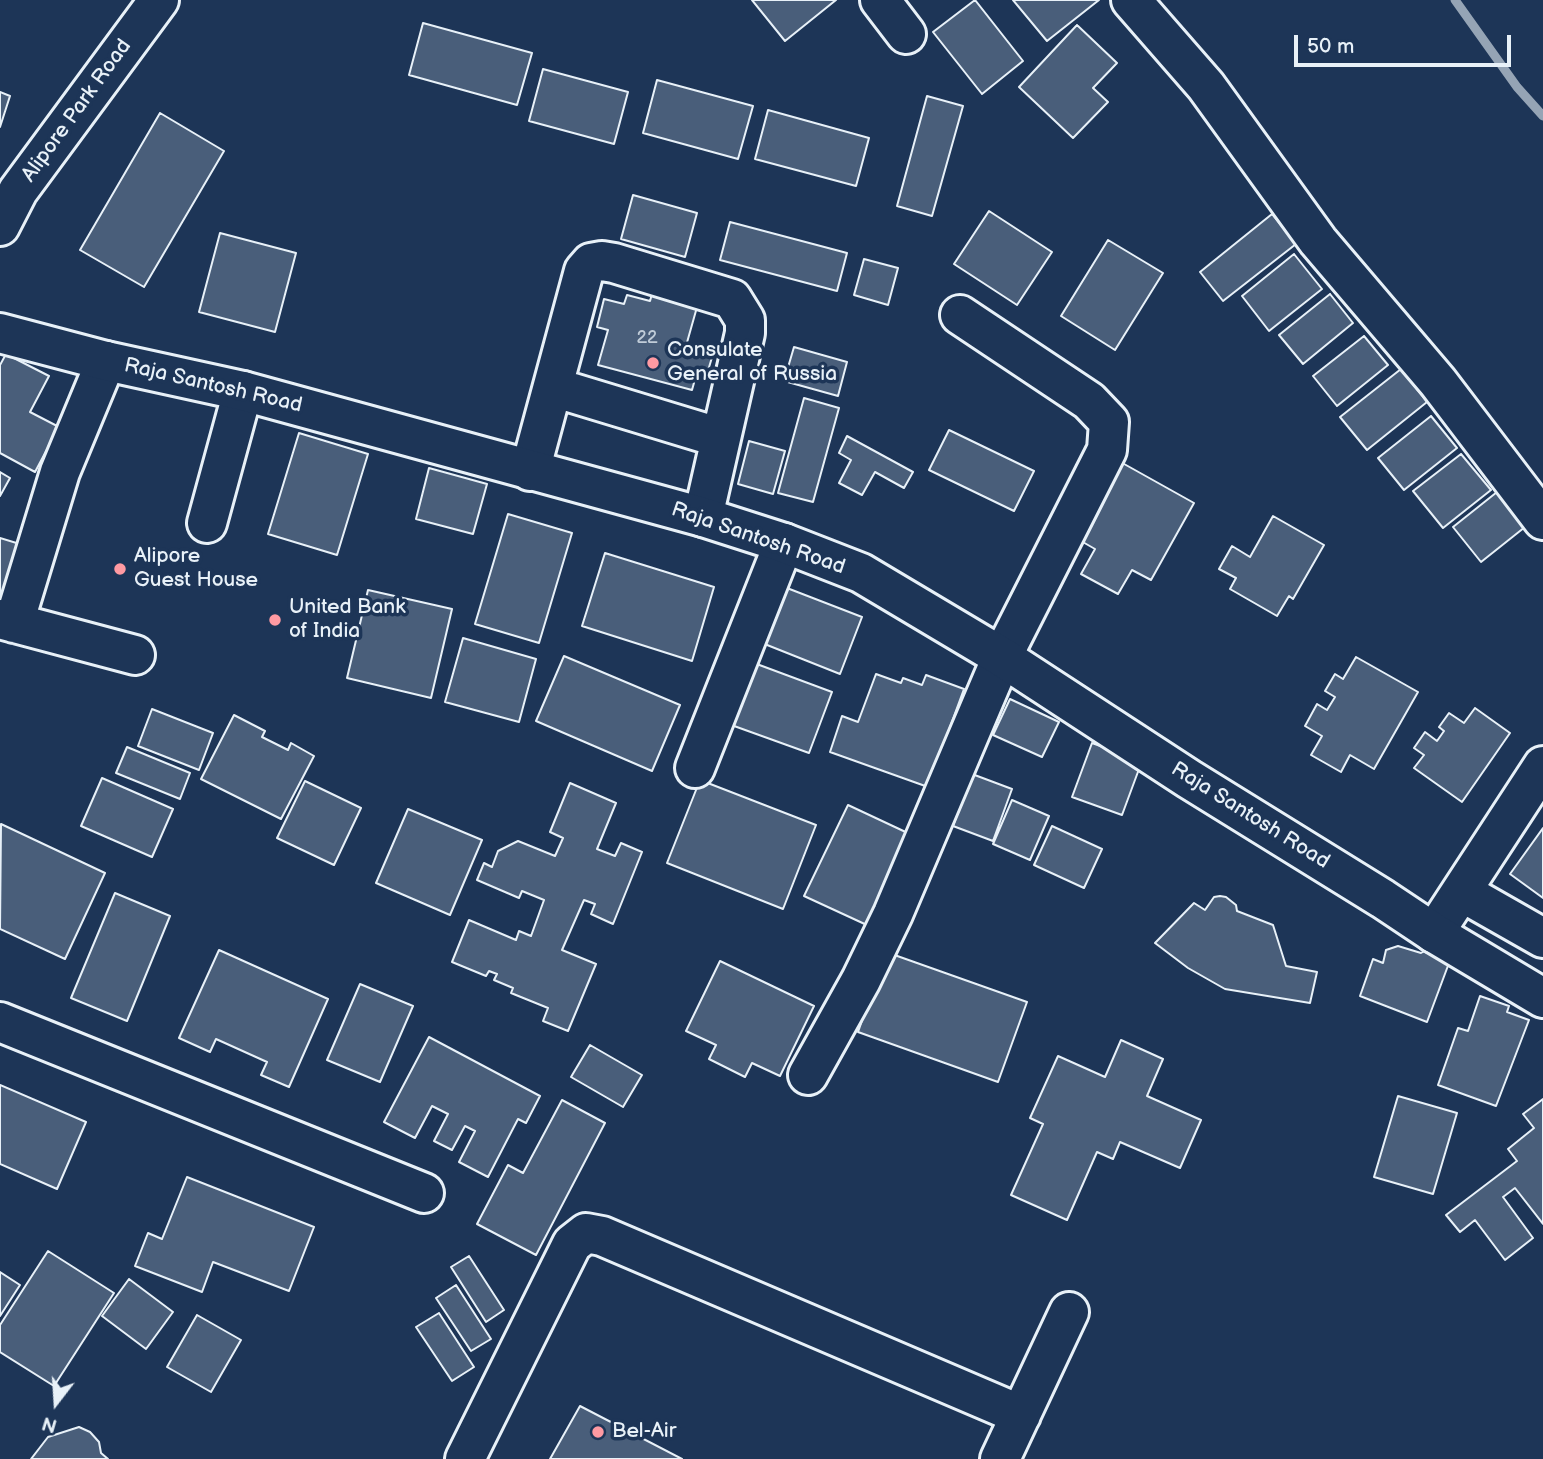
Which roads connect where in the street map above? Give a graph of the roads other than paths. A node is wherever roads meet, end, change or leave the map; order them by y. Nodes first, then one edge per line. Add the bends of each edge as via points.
1 (159, 0) edge
2 (880, 0) edge
3 (1131, 0) edge
4 (906, 34) dead end
5 (0, 226) edge
6 (960, 315) dead end
7 (0, 333) edge
8 (106, 361) junction
9 (553, 387) junction
10 (243, 391) junction
11 (721, 438) junction
12 (530, 471) junction
13 (703, 517) junction
14 (1543, 520) edge
15 (207, 523) dead end
16 (784, 543) junction
17 (7, 621) edge
18 (135, 655) dead end
19 (1002, 657) junction
20 (1543, 766) edge
21 (695, 768) dead end
22 (1462, 892) junction
23 (1434, 933) junction
24 (1543, 938) edge
25 (1543, 998) edge
26 (0, 1022) edge
27 (807, 1074) dead end
28 (425, 1193) dead end
29 (1069, 1312) dead end
30 (1021, 1415) junction
31 (465, 1459) edge
32 (1000, 1459) edge

1 - 5 street, Alipore Park Road via 18,191
2 - 4 street
3 - 14 street via 1206,86 1318,241 1438,383
6 - 19 street via 1090,401 1109,422 1107,450
7 - 8 street, Raja Santosh Road
8 - 10 street, Raja Santosh Road
8 - 17 street
9 - 11 street
9 - 11 street via 584,271 591,263 614,263 732,299 745,320
9 - 12 street
10 - 12 street, Raja Santosh Road
10 - 15 street
11 - 13 street
12 - 13 street, Raja Santosh Road
13 - 16 street, Raja Santosh Road
16 - 19 street, Raja Santosh Road via 861,573
16 - 21 street
17 - 18 street
19 - 23 street, Raja Santosh Road
19 - 27 street via 893,914
20 - 22 street
22 - 23 street
22 - 24 street
23 - 25 street, Raja Santosh Road
26 - 28 street
29 - 30 street
30 - 31 street via 586,1233 572,1244
30 - 32 street

